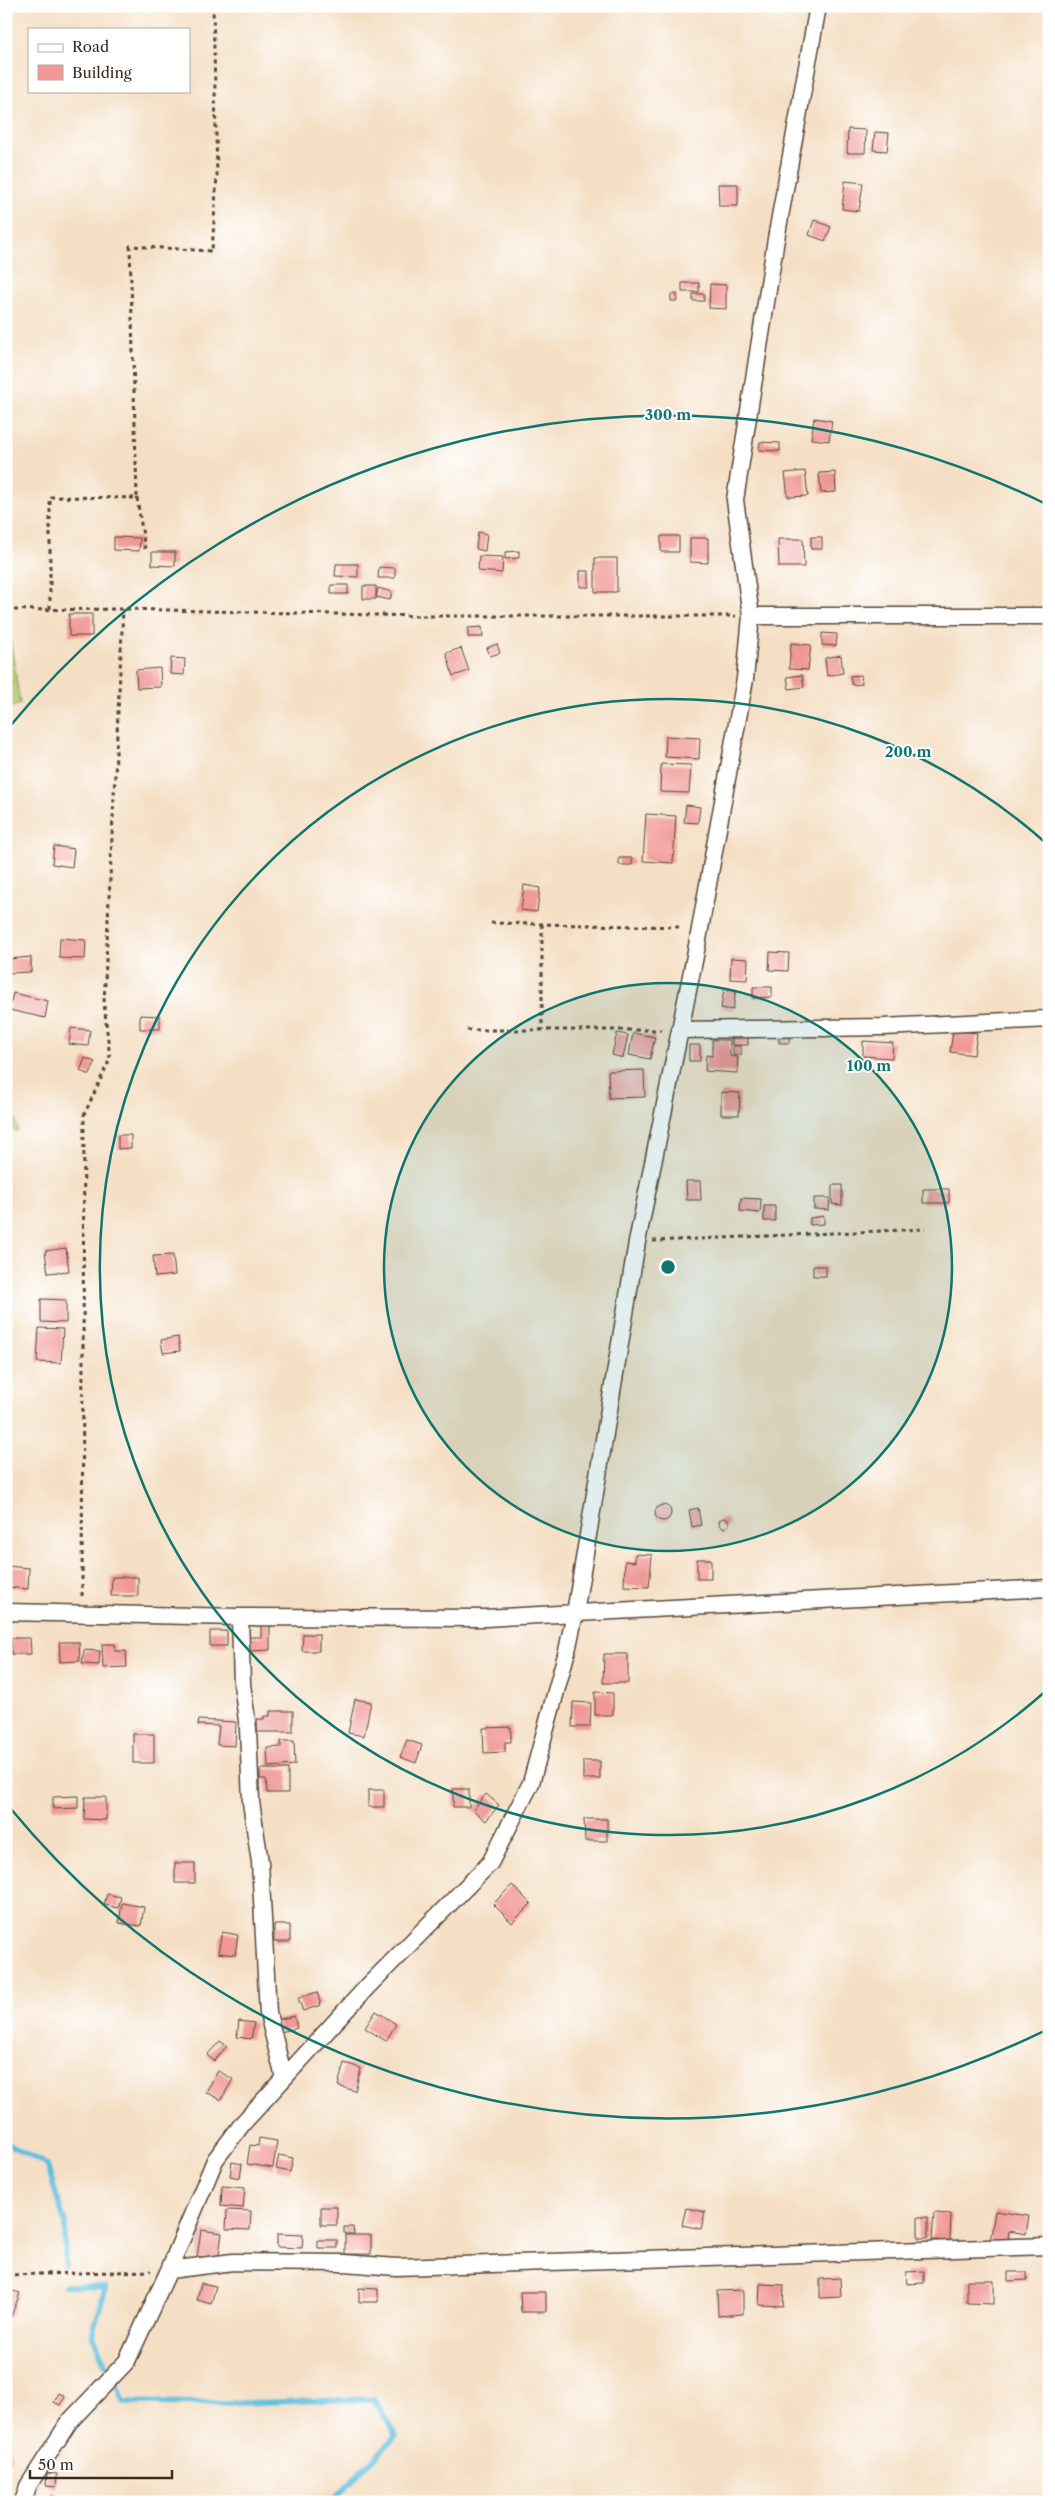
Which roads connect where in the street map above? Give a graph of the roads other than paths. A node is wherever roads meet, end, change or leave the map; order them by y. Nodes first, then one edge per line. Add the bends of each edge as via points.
1 (818, 6) edge
2 (750, 616) junction
3 (1049, 616) edge
4 (1049, 1019) edge
5 (680, 1030) junction
6 (1049, 1588) edge
7 (6, 1612) edge
8 (575, 1613) junction
9 (240, 1617) junction
10 (284, 2078) junction
11 (1049, 2246) edge
12 (169, 2270) junction
13 (23, 2502) edge

1 - 2 street via 776,239 735,500
2 - 3 street
2 - 5 street via 745,679
4 - 5 street via 883,1027
5 - 8 street via 637,1242
6 - 8 street
7 - 9 street
8 - 9 street via 485,1618
8 - 10 street via 531,1783 490,1864 367,1987
9 - 10 street via 242,1684 248,1728 251,1802 260,1862 268,2013
10 - 12 street via 215,2160
11 - 12 street via 396,2267 233,2262
12 - 13 street via 127,2361 68,2422 28,2486

